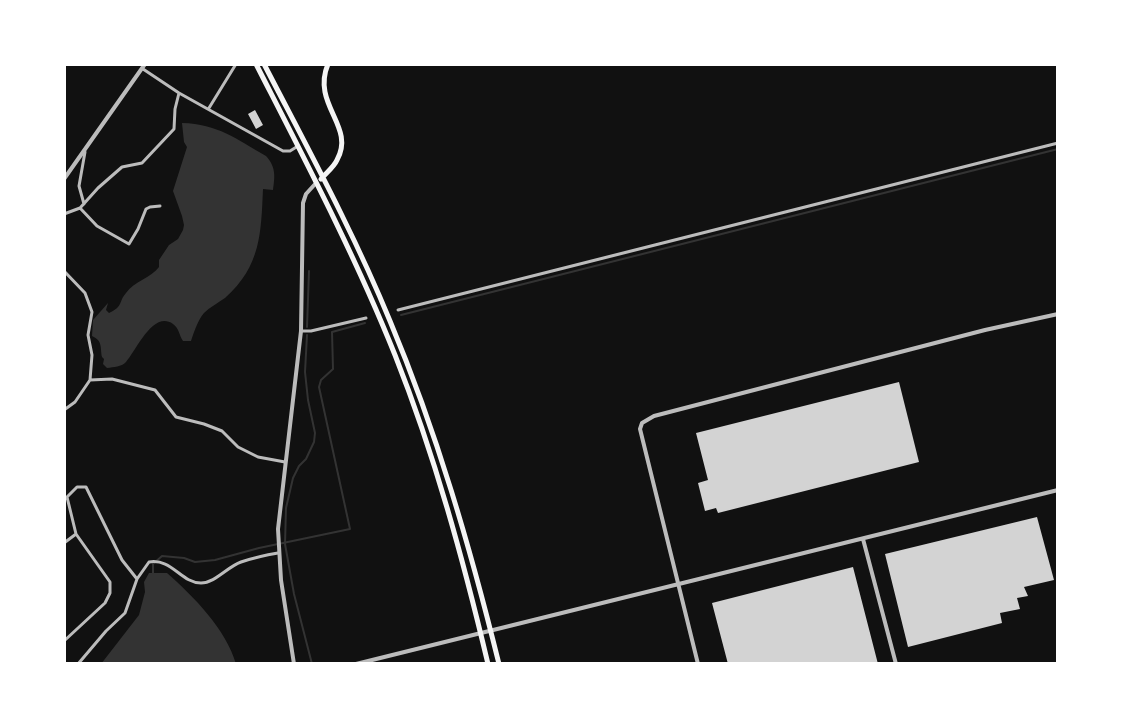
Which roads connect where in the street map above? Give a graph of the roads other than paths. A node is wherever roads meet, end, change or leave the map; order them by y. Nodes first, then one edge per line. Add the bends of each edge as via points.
1 (138, 64) edge
2 (236, 64) edge
3 (256, 64) edge
4 (264, 64) edge
5 (328, 64) edge
6 (144, 66) edge
7 (179, 93) junction
8 (209, 108) junction
9 (1058, 143) edge
10 (298, 146) junction
11 (85, 148) junction
12 (322, 178) junction
13 (64, 179) edge
14 (316, 183) junction
15 (82, 206) junction
16 (160, 206) dead end
17 (64, 214) edge
18 (64, 271) edge
19 (398, 310) dead end
20 (1058, 314) edge
21 (366, 318) dead end
22 (301, 331) junction
23 (90, 380) junction
24 (64, 410) edge
25 (285, 462) junction
26 (1058, 490) edge
27 (66, 498) edge
28 (76, 534) junction
29 (863, 538) junction
30 (64, 543) edge
31 (278, 553) junction
32 (137, 579) junction
33 (678, 583) junction
34 (490, 630) junction
35 (481, 633) junction
36 (64, 641) edge
37 (78, 664) edge
38 (294, 664) edge
39 (356, 664) edge
40 (488, 664) edge
41 (499, 664) edge
42 (698, 664) edge
43 (896, 664) edge

1 - 6 street
2 - 8 street
3 - 10 main road
4 - 12 main road
5 - 12 main road via 323,90 342,136 342,150
6 - 7 street
6 - 11 street
7 - 8 street
7 - 15 street via 174,129 142,163 122,167
8 - 10 street via 283,151
9 - 19 street
10 - 14 main road
11 - 13 street
11 - 15 street via 79,186
12 - 14 main road
12 - 34 main road via 373,280 414,382 453,491
14 - 22 street via 303,203
14 - 35 main road via 396,357 442,487
15 - 16 street via 97,226 129,244 146,209
15 - 17 street
18 - 23 street via 85,293 92,312
20 - 33 street via 642,423
21 - 22 street
22 - 25 street
23 - 24 street
23 - 25 street via 112,379 155,390 176,417 222,431 258,457
25 - 31 street
26 - 29 street
27 - 28 street
27 - 32 street via 77,487 86,487
28 - 30 street
28 - 36 street via 110,582 110,593
29 - 33 street
29 - 43 street
31 - 32 street via 238,563 203,583 158,560 149,562
31 - 38 street
32 - 37 street via 125,613
33 - 34 street
33 - 42 street
34 - 35 street
34 - 41 main road
35 - 39 street
35 - 40 main road

